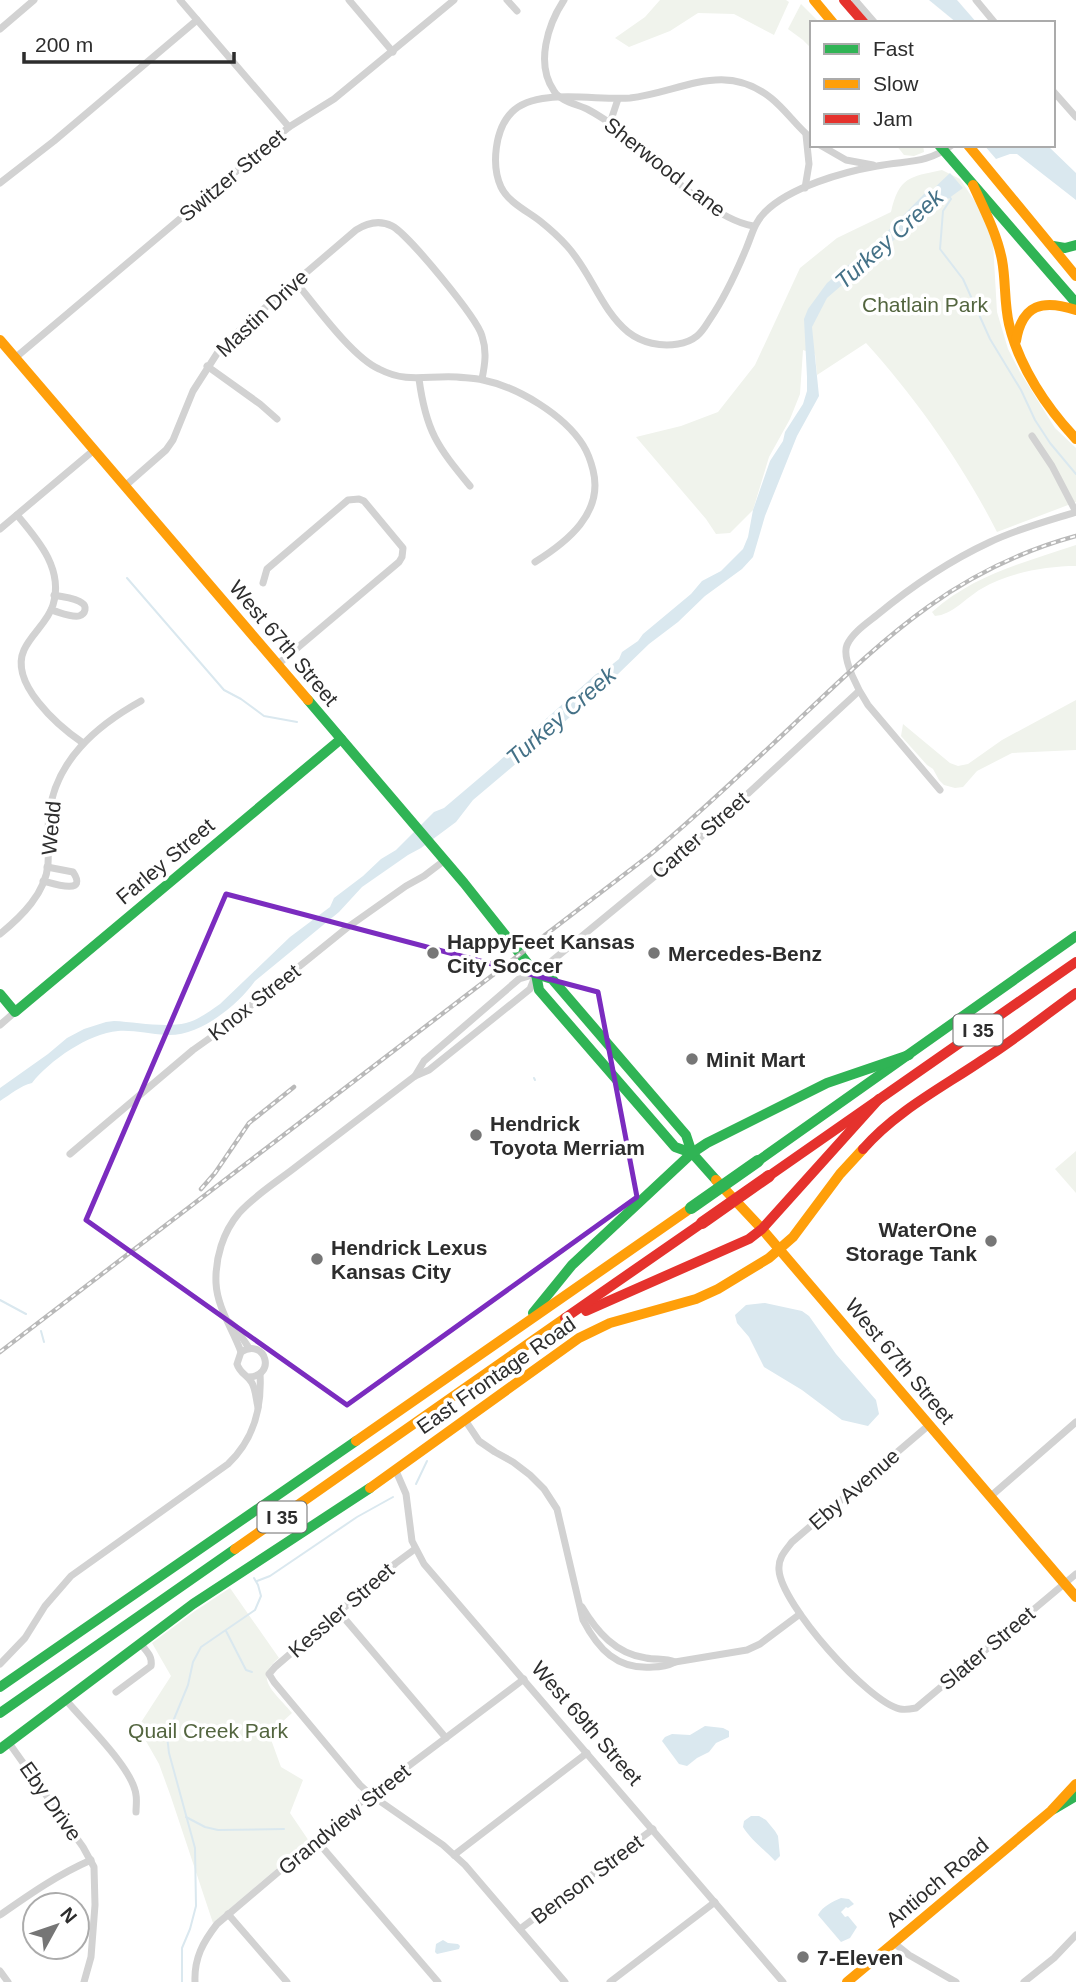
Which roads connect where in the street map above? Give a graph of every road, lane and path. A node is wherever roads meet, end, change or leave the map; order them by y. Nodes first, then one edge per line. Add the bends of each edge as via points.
1 (34, 0) edge
2 (180, 0) edge
3 (349, 0) edge
4 (454, 0) edge
5 (508, 0) edge
6 (564, 0) edge
7 (814, 0) edge
8 (844, 0) edge
9 (855, 0) edge
10 (976, 0) edge
11 (517, 11) dead end
12 (197, 20) junction
13 (831, 21) edge
14 (862, 21) edge
15 (873, 21) edge
16 (993, 21) edge
17 (0, 29) edge
18 (393, 52) junction
19 (1055, 93) edge
20 (562, 98) junction
21 (618, 99) junction
22 (1076, 117) edge
23 (610, 123) junction
24 (289, 127) junction
25 (809, 137) edge
26 (823, 147) edge
27 (945, 147) edge
28 (970, 147) edge
29 (877, 166) junction
30 (0, 183) edge
31 (974, 185) junction
32 (805, 188) junction
33 (753, 226) junction
34 (1076, 245) edge
35 (1053, 246) junction
36 (1076, 276) edge
37 (295, 281) junction
38 (1076, 303) edge
39 (1076, 310) edge
40 (0, 340) edge
41 (1016, 346) junction
42 (15, 358) junction
43 (207, 366) junction
44 (419, 379) junction
45 (482, 379) junction
46 (277, 419) dead end
47 (1032, 436) dead end
48 (1076, 439) edge
49 (94, 450) junction
50 (125, 486) junction
51 (470, 486) dead end
52 (1076, 512) edge
53 (17, 515) junction
54 (0, 529) edge
55 (536, 562) dead end
56 (262, 583) dead end
57 (54, 595) junction
58 (51, 610) junction
59 (277, 665) junction
60 (859, 691) junction
61 (141, 701) dead end
62 (341, 739) junction
63 (83, 743) junction
64 (940, 790) dead end
65 (444, 860) junction
66 (47, 867) junction
67 (43, 881) junction
68 (0, 934) edge
69 (1076, 936) edge
70 (1076, 962) edge
71 (536, 974) junction
72 (1076, 993) edge
73 (0, 994) edge
74 (15, 1012) junction
75 (471, 1020) junction
76 (2, 1024) edge
77 (479, 1029) junction
78 (909, 1055) junction
79 (415, 1076) junction
80 (640, 1082) junction
81 (627, 1092) junction
82 (879, 1099) junction
83 (692, 1153) junction
84 (70, 1154) dead end
85 (762, 1230) junction
86 (779, 1250) junction
87 (563, 1320) junction
88 (228, 1322) junction
89 (522, 1326) junction
90 (249, 1348) junction
91 (241, 1352) junction
92 (261, 1374) junction
93 (248, 1377) junction
94 (258, 1408) junction
95 (465, 1420) junction
96 (1076, 1422) edge
97 (929, 1425) junction
98 (396, 1471) junction
99 (990, 1496) junction
100 (415, 1549) junction
101 (1076, 1574) edge
102 (1065, 1583) junction
103 (1076, 1597) edge
104 (339, 1612) junction
105 (800, 1615) junction
106 (140, 1643) junction
107 (0, 1664) edge
108 (524, 1679) junction
109 (0, 1686) edge
110 (116, 1692) dead end
111 (66, 1700) junction
112 (0, 1713) edge
113 (446, 1738) junction
114 (5, 1746) edge
115 (587, 1753) junction
116 (1076, 1784) edge
117 (371, 1795) junction
118 (1076, 1796) edge
119 (1051, 1811) junction
120 (136, 1812) dead end
121 (653, 1829) junction
122 (316, 1840) junction
123 (454, 1855) junction
124 (91, 1860) junction
125 (715, 1902) junction
126 (228, 1914) junction
127 (0, 1915) edge
128 (520, 1929) junction
129 (1076, 1936) edge
130 (894, 1943) junction
131 (0, 1971) edge
132 (8, 1982) edge
133 (85, 1982) edge
134 (195, 1982) edge
135 (286, 1982) edge
136 (438, 1982) edge
137 (565, 1982) edge
138 (610, 1982) edge
139 (783, 1982) edge
140 (847, 1982) edge
141 (956, 1982) edge
142 (1024, 1982) edge

1 - 17 street
2 - 12 street
3 - 18 street
4 - 18 street, Switzer Street
5 - 11 street
6 - 20 street via 551,21 545,64 549,83
7 - 13 main road
8 - 14 main road
9 - 15 street
10 - 16 street
12 - 24 street
12 - 30 street
18 - 24 street, Switzer Street via 334,99
19 - 22 street
20 - 21 street
20 - 23 street, Sherwood Lane
20 - 33 street via 531,101 506,120 496,161 499,184 570,249 612,315 632,335 667,345 698,336 728,289
21 - 23 street
21 - 25 street via 710,79 738,80 773,99
23 - 33 street, Sherwood Lane via 695,195 729,218
24 - 42 street, Switzer Street
25 - 32 street
26 - 29 street via 846,160
27 - 29 street via 925,159
27 - 31 main road
28 - 35 main road
29 - 32 street
31 - 38 main road
31 - 41 main road via 1001,255
32 - 33 street via 773,205
34 - 35 main road
35 - 36 main road
37 - 43 street, Mastin Drive
37 - 44 street via 372,366
37 - 45 street, Mastin Drive via 356,230 371,223 399,230 470,313 482,334
39 - 41 main road via 1052,303 1033,309 1019,323
40 - 42 main road, West 67th Street
41 - 48 main road via 1048,404
42 - 49 main road, West 67th Street
43 - 46 street
43 - 50 street, Mastin Drive via 173,440
44 - 45 street
44 - 51 street via 431,431
45 - 55 street via 524,396 557,417 584,446 594,474 592,503 580,526
47 - 52 street
49 - 50 main road, West 67th Street
49 - 53 street
50 - 59 main road, West 67th Street
52 - 60 street via 993,540 956,559 852,637 845,651
53 - 54 street
53 - 57 street via 48,557
56 - 59 street via 267,569 348,500 364,502 403,548 390,570
57 - 58 street
57 - 58 street via 81,602 85,610 78,616
58 - 63 street via 23,650 21,673 37,700
59 - 62 main road, West 67th Street
60 - 64 street
60 - 71 street, Carter Street via 688,848
61 - 63 street, Wedd
62 - 65 main road, West 67th Street
62 - 74 main road, Farley Street
63 - 66 street, Wedd via 53,794
65 - 71 main road, West 67th Street
65 - 84 street, Knox Street via 348,927
66 - 67 street, Wedd
66 - 67 street via 73,872 76,882 67,888
67 - 68 street, Wedd via 26,910
69 - 78 main road, I 35
70 - 82 main road, I 35
71 - 75 street via 519,979
71 - 77 street via 530,989
71 - 80 main road, West 67th Street via 551,979
71 - 81 main road, West 67th Street via 539,990
72 - 86 main road, East Frontage Road via 875,1135
73 - 74 main road
74 - 76 street
75 - 77 street
75 - 79 street via 424,1061
77 - 79 street
78 - 83 main road via 827,1083
78 - 89 main road, I 35, bridge
79 - 88 street via 238,1214 224,1238 216,1274
80 - 81 main road
80 - 83 main road, West 67th Street via 686,1135
81 - 83 main road, West 67th Street via 675,1147
82 - 85 main road
82 - 87 main road, I 35, bridge
83 - 85 main road, West 67th Street
83 - 89 main road via 572,1265
85 - 86 main road, West 67th Street
85 - 87 main road via 691,1266
86 - 95 main road, East Frontage Road via 696,1299 610,1323 579,1338
86 - 97 main road, West 67th Street
87 - 112 main road, I 35
88 - 90 street
88 - 91 street
89 - 109 main road, I 35
90 - 91 street
90 - 92 street via 264,1357
91 - 93 street via 237,1364
92 - 93 street
92 - 94 street
93 - 94 street
94 - 107 street via 251,1433 228,1464 71,1576
95 - 98 main road, East Frontage Road
95 - 105 street via 480,1441 544,1489 557,1509 583,1620 601,1649 615,1659 645,1668 747,1650
96 - 99 street
97 - 99 main road, West 67th Street
97 - 105 street, Eby Avenue via 781,1556 780,1577
98 - 100 street, West 69th Street via 406,1494
98 - 106 main road, East Frontage Road
99 - 102 main road, West 67th Street
100 - 104 street, Kessler Street
100 - 108 street, West 69th Street
101 - 102 street, Slater Street
102 - 103 main road, West 67th Street
102 - 105 street, Slater Street via 908,1710 892,1706 852,1674
104 - 113 street
104 - 117 street, Kessler Street via 269,1674
106 - 110 street via 151,1666
106 - 111 main road, East Frontage Road
108 - 113 street, Grandview Street
108 - 115 street, West 69th Street
111 - 114 main road, East Frontage Road
111 - 120 street via 126,1772 136,1794
113 - 117 street, Grandview Street
114 - 124 street, Eby Drive
115 - 121 street, West 69th Street
115 - 123 street
116 - 119 main road, Antioch Road
117 - 122 street, Grandview Street
117 - 123 street
118 - 119 main road, Antioch Road
119 - 130 main road, Antioch Road
121 - 125 street, West 69th Street
121 - 128 street, Benson Street
122 - 126 street, Grandview Street
122 - 136 street
123 - 128 street
124 - 127 street, Eby Drive via 47,1882
124 - 133 street, Eby Drive via 95,1905
125 - 138 street
125 - 139 street, West 69th Street
126 - 134 street, Grandview Street via 199,1952
126 - 135 street
128 - 137 street
129 - 142 street
130 - 140 main road, Antioch Road
130 - 141 street
131 - 132 street

